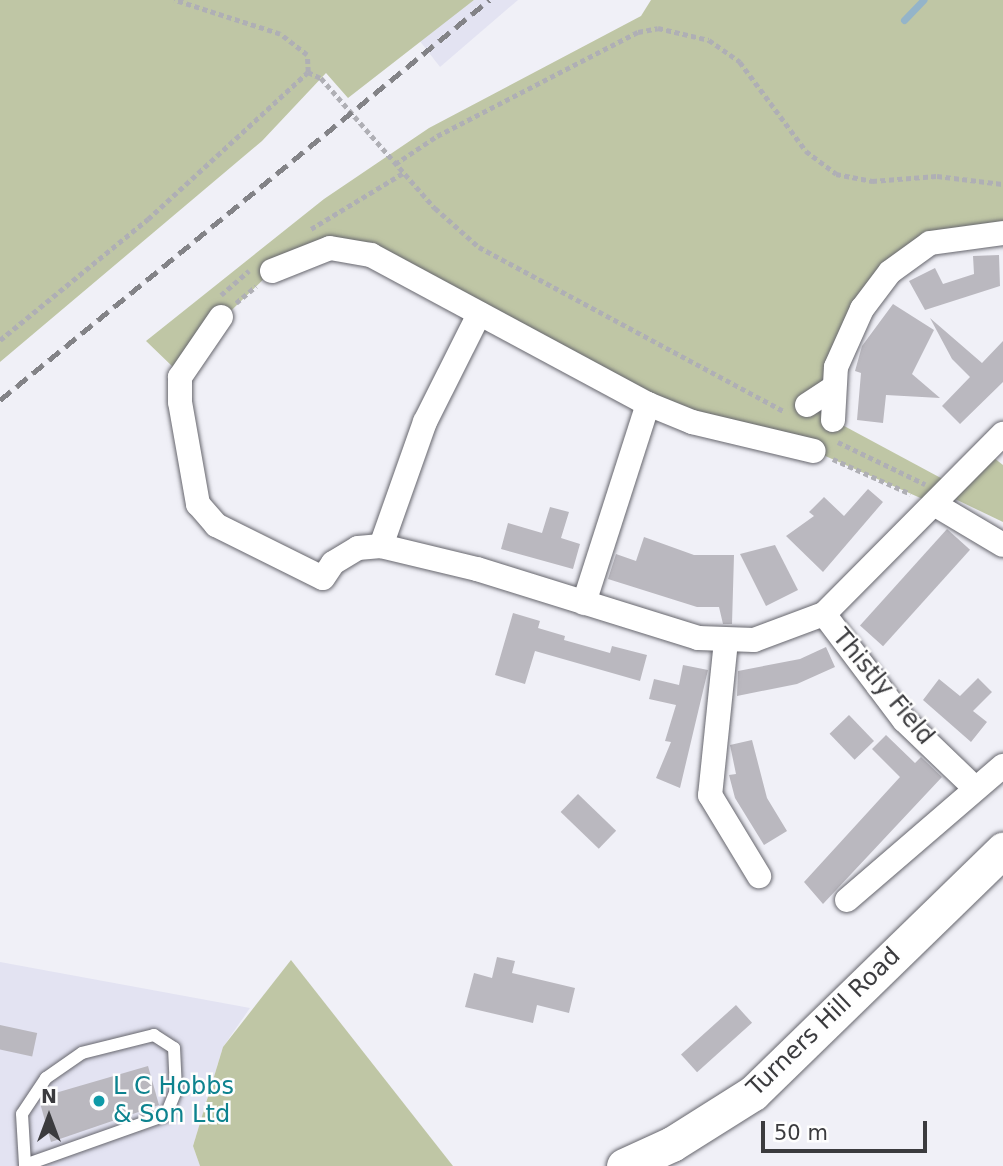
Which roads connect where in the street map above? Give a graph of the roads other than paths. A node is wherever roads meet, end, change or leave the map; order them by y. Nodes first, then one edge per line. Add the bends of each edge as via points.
1 (1003, 233) edge
2 (272, 271) road end
3 (479, 314) junction
4 (221, 317) road end
5 (832, 389) junction
6 (648, 404) junction
7 (800, 411) road end
8 (1001, 439) edge
9 (940, 499) junction
10 (1003, 545) edge
11 (381, 546) junction
12 (583, 604) junction
13 (824, 614) junction
14 (726, 641) junction
15 (1003, 766) edge
16 (975, 789) junction
17 (1003, 850) edge
18 (759, 876) dead end
19 (847, 900) dead end
20 (25, 1165) edge
21 (624, 1166) edge

1 - 5 street via 930,243 890,272 862,309
2 - 3 street via 330,248 372,255
3 - 6 street
3 - 11 street via 425,422
4 - 11 street via 180,377 184,438 198,504 216,526 323,578 333,563 358,548
5 - 6 street via 828,437 692,422
5 - 7 street
6 - 12 street
8 - 9 street
9 - 10 street
9 - 13 street
11 - 12 street
12 - 14 street via 645,625
13 - 14 street via 754,640
13 - 16 street, Thistly Field via 904,720
14 - 18 street via 710,795
15 - 16 street
16 - 19 street
17 - 21 main road, Turners Hill Road via 752,1093 672,1144
20 - 20 lane via 22,1114 46,1078 82,1053 154,1035 174,1048 177,1090 166,1115

